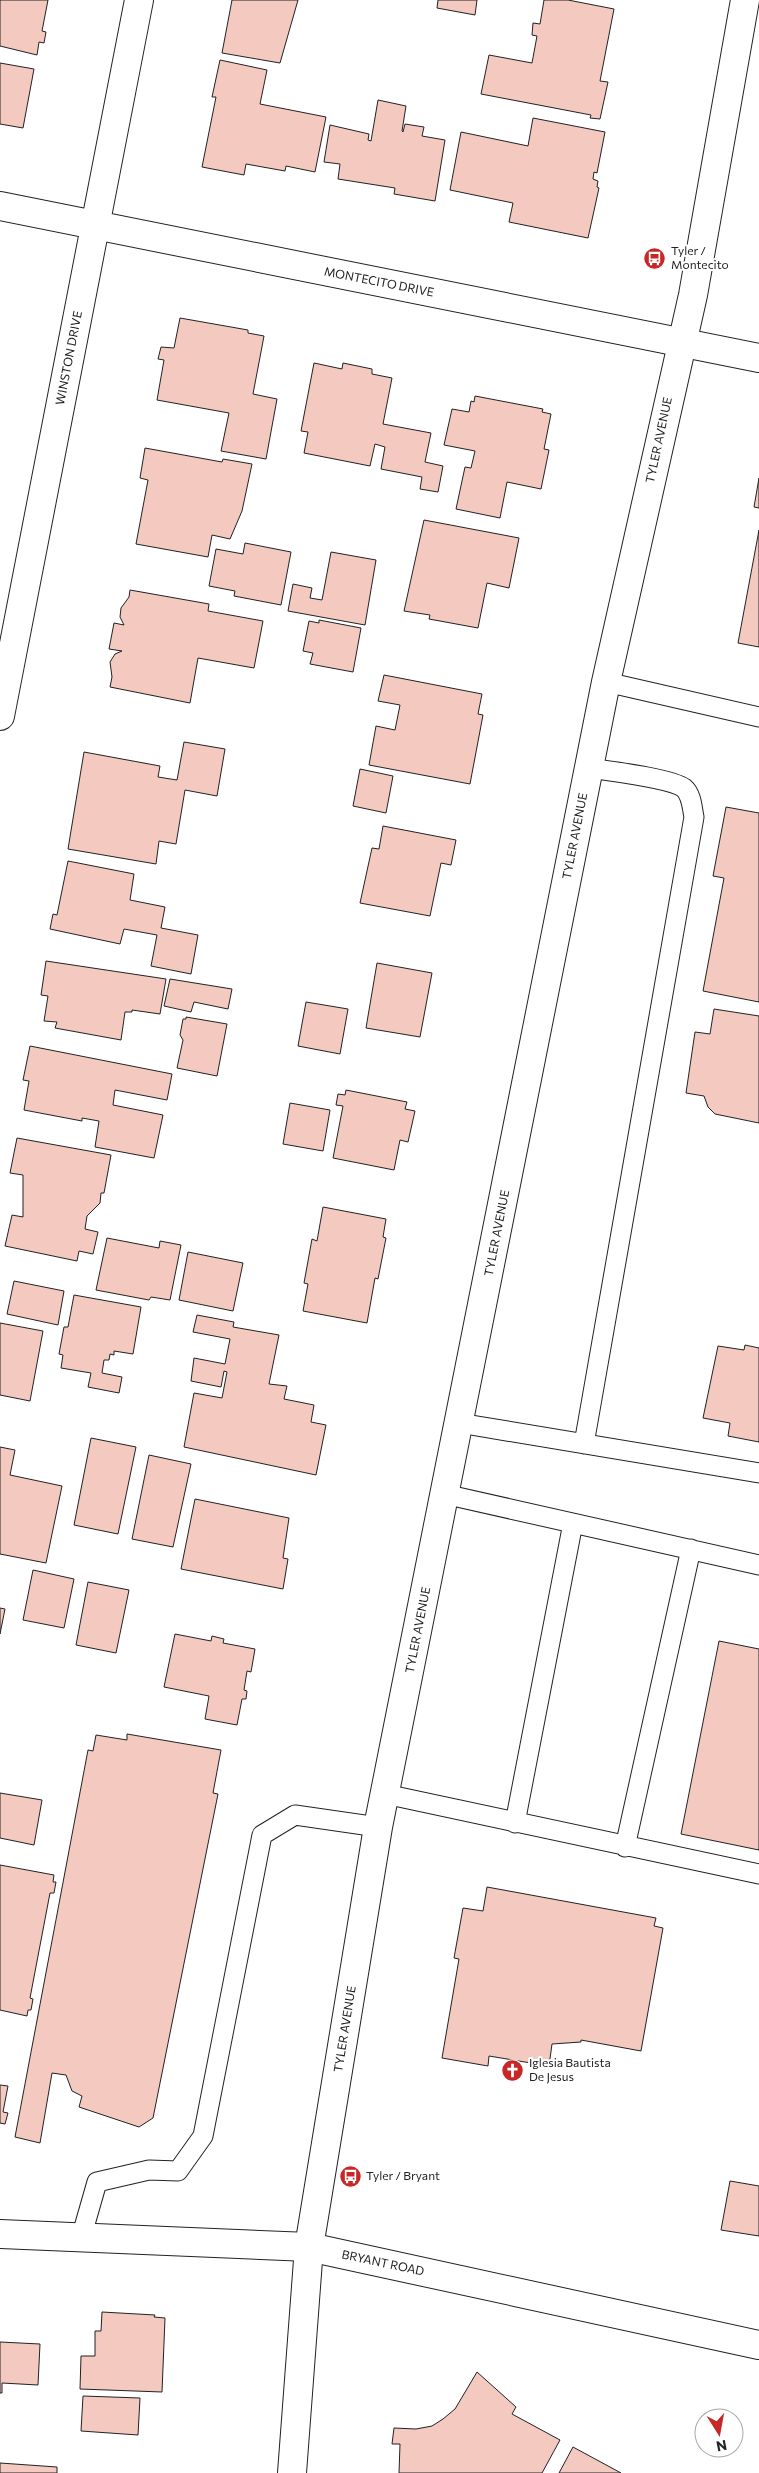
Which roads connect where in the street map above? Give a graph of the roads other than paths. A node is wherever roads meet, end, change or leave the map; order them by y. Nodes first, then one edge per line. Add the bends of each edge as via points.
1 (139, 0) edge
2 (745, 0) edge
3 (0, 206) edge
4 (94, 225) junction
5 (680, 343) junction
6 (759, 358) edge
7 (606, 682) junction
8 (0, 716) edge
9 (759, 716) edge
10 (589, 768) junction
11 (459, 1423) junction
12 (584, 1444) junction
13 (759, 1473) edge
14 (444, 1494) junction
15 (573, 1523) junction
16 (691, 1550) junction
17 (759, 1565) edge
18 (385, 1794) junction
19 (515, 1822) junction
20 (378, 1827) junction
21 (626, 1847) junction
22 (759, 1874) edge
23 (0, 2234) edge
24 (81, 2238) junction
25 (309, 2247) junction
26 (759, 2344) edge
27 (292, 2473) edge

1 - 4 main road, WINSTON DRIVE
2 - 5 main road, TYLER AVENUE via 693,295
3 - 4 main road, MONTECITO DRIVE
4 - 5 main road, MONTECITO DRIVE
4 - 8 main road, WINSTON DRIVE
5 - 6 main road, MONTECITO DRIVE
5 - 7 main road, TYLER AVENUE
7 - 9 lane
7 - 10 main road, TYLER AVENUE
10 - 11 main road, TYLER AVENUE
10 - 12 lane via 684,788 691,799 694,817
11 - 12 lane
11 - 14 main road, TYLER AVENUE
12 - 13 lane
14 - 15 lane
14 - 18 main road, TYLER AVENUE
15 - 16 lane
15 - 19 lane
16 - 17 lane
16 - 21 lane
18 - 19 lane
18 - 20 main road, TYLER AVENUE
19 - 21 lane
20 - 24 lane via 295,1815 262,1835 203,2136 178,2171 149,2170 97,2182
20 - 25 main road, TYLER AVENUE
21 - 22 lane
23 - 24 main road, BRYANT ROAD
24 - 25 main road, BRYANT ROAD
25 - 26 main road, BRYANT ROAD
25 - 27 main road, TYLER AVENUE

